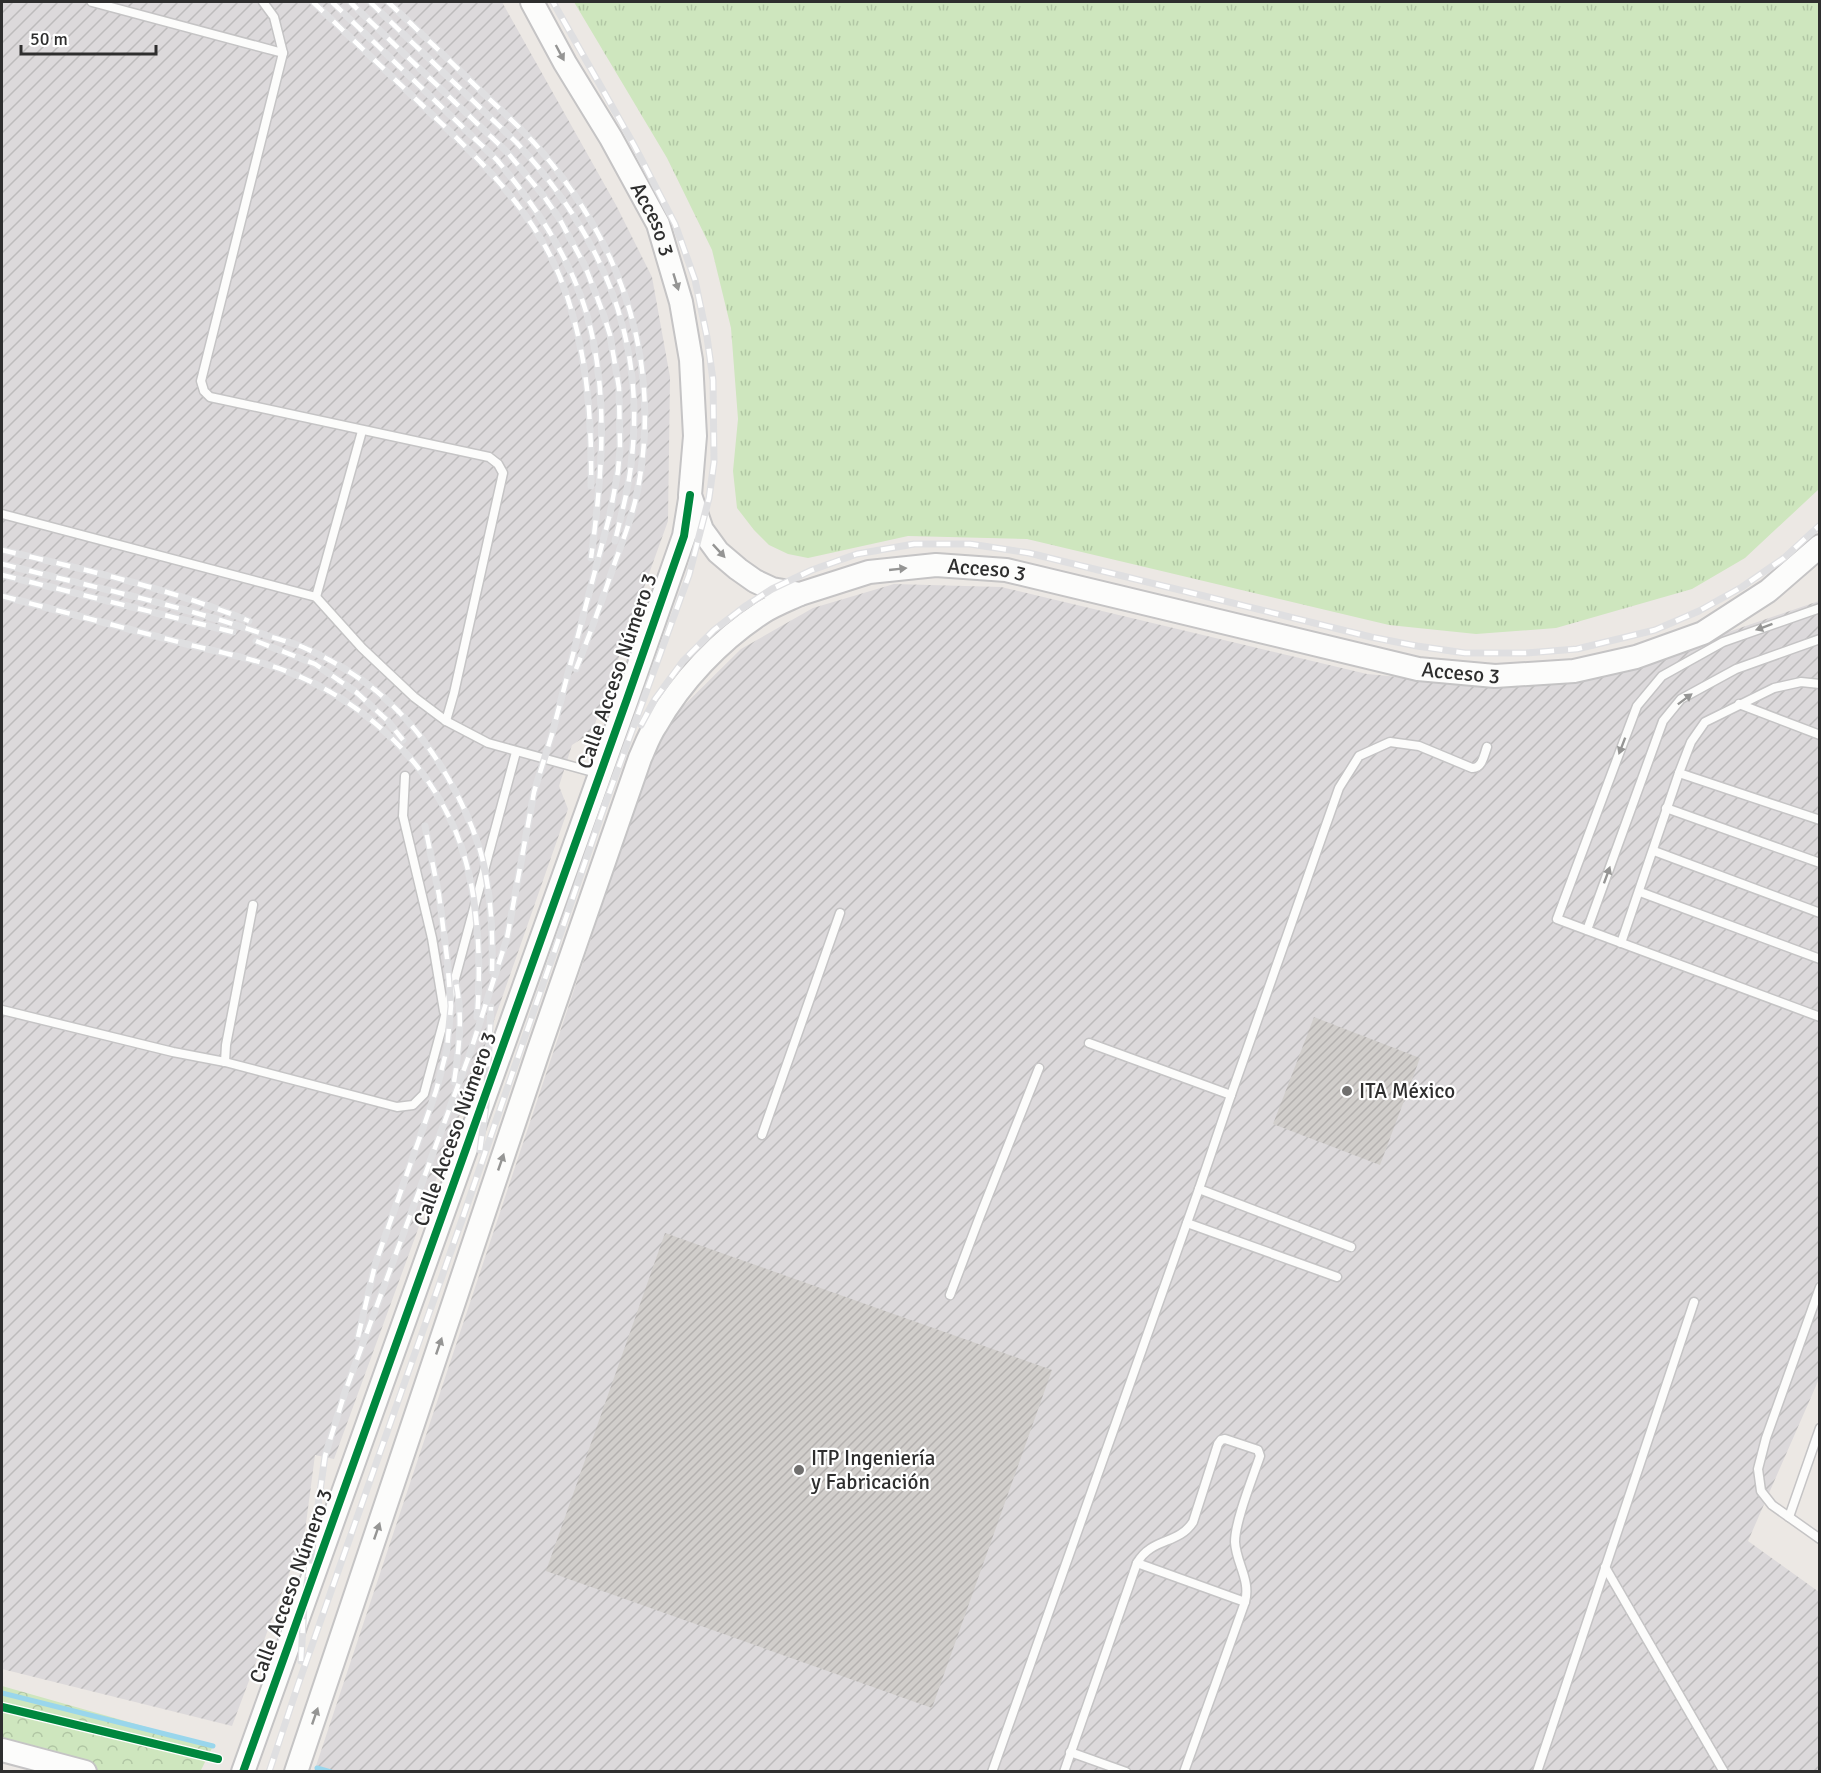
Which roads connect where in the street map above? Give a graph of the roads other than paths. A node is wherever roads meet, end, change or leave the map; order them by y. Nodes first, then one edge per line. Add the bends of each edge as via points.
1 (92, 2) edge
2 (263, 2) edge
3 (532, 2) edge
4 (283, 53) junction
5 (362, 430) junction
6 (690, 495) junction
7 (2, 514) edge
8 (1820, 546) edge
9 (800, 594) junction
10 (316, 597) junction
11 (1820, 608) edge
12 (1820, 639) edge
13 (1820, 684) edge
14 (1739, 704) junction
15 (446, 721) junction
16 (1820, 735) edge
17 (1487, 747) dead end
18 (516, 752) junction
19 (1679, 773) junction
20 (601, 774) junction
21 (405, 776) dead end
22 (1666, 808) junction
23 (1820, 820) edge
24 (1654, 851) junction
25 (1820, 862) edge
26 (1640, 892) junction
27 (254, 905) dead end
28 (1820, 912) edge
29 (840, 913) dead end
30 (1587, 930) junction
31 (1621, 943) junction
32 (1820, 959) edge
33 (2, 1010) edge
34 (445, 1014) junction
35 (1820, 1017) edge
36 (1089, 1043) dead end
37 (225, 1062) junction
38 (1039, 1068) dead end
39 (1231, 1095) junction
40 (762, 1135) dead end
41 (1199, 1189) junction
42 (1187, 1223) junction
43 (1351, 1247) dead end
44 (1337, 1276) dead end
45 (1820, 1287) edge
46 (950, 1295) dead end
47 (1694, 1302) dead end
48 (1820, 1428) edge
49 (1789, 1517) junction
50 (1820, 1539) edge
51 (1137, 1563) junction
52 (1605, 1567) junction
53 (1245, 1602) junction
54 (2, 1750) edge
55 (1070, 1752) junction
56 (85, 1772) edge
57 (243, 1772) edge
58 (296, 1772) edge
59 (992, 1772) edge
60 (1064, 1772) edge
61 (1126, 1772) edge
62 (1184, 1772) edge
63 (1537, 1772) edge
64 (1724, 1772) edge

1 - 4 lane
2 - 4 lane via 274,17
3 -> 6 street, Acceso 3 via 658,224 681,302 691,360 695,436
4 - 5 lane via 201,381 210,397
5 - 10 lane
5 - 15 lane via 489,457 502,473
6 -> 9 street, Acceso 3 via 702,530 718,552 755,581
6 - 20 street, Calle Acceso Número 3 via 684,536
7 - 10 lane
9 -> 8 street, Acceso 3 via 869,572 936,565 1006,570 1418,669 1495,676 1594,666 1636,657 1703,633 1768,591
58 -> 9 street via 640,758 655,726 694,672 730,636 764,612
10 - 15 lane via 362,648
11 -> 30 lane via 1723,642 1662,676 1637,706 1557,919
30 -> 12 lane via 1663,721 1681,699 1736,669
13 - 14 lane via 1801,682 1774,688
14 - 16 lane
14 - 19 lane via 1706,722 1691,741
15 - 18 lane via 488,743
17 - 39 lane via 1476,769 1419,746 1390,742 1359,756 1339,788
18 - 20 lane
18 - 34 lane
19 - 22 lane
19 - 23 lane
20 - 57 street, Calle Acceso Número 3
21 - 34 lane via 403,816 432,938
22 - 24 lane
22 - 25 lane
24 - 26 lane
24 - 28 lane
26 - 31 lane
26 - 32 lane
27 - 37 lane
29 - 40 lane
30 - 31 lane
31 - 35 lane
33 - 37 lane
34 - 37 lane via 424,1094 413,1105 397,1107
36 - 39 lane
38 - 46 lane
39 - 41 lane
41 - 42 lane
41 - 43 lane
42 - 44 lane
42 - 59 lane
45 - 49 lane via 1758,1469 1761,1491
47 - 52 lane
48 - 49 lane
49 - 50 lane
51 - 53 lane
51 - 53 lane via 1150,1546 1188,1530 1221,1440 1258,1450 1260,1455 1235,1544 1247,1587
51 - 55 lane
52 - 63 lane
52 - 64 lane
53 - 62 lane
54 - 56 street
55 - 60 lane
55 - 61 lane

